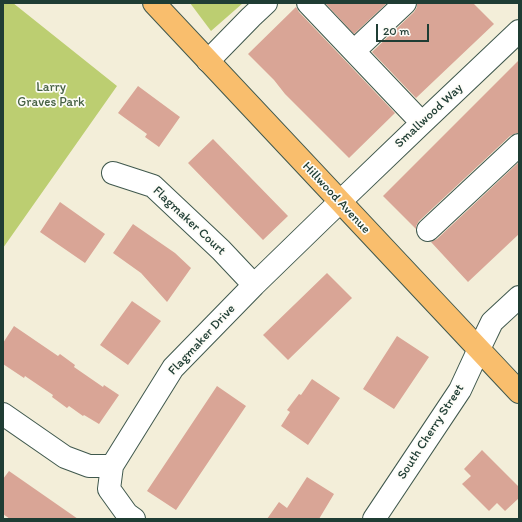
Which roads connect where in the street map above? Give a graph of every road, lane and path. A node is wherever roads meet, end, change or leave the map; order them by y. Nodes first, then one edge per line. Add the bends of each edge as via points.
1 (154, 3) edge
2 (266, 3) edge
3 (308, 3) edge
4 (405, 3) edge
5 (519, 31) edge
6 (354, 51) junction
7 (208, 61) junction
8 (422, 123) junction
9 (519, 145) edge
10 (113, 173) dead end
11 (340, 201) junction
12 (428, 230) dead end
13 (254, 285) junction
14 (519, 297) edge
15 (479, 349) junction
16 (519, 392) edge
17 (3, 414) edge
18 (112, 466) junction
19 (378, 513) edge
20 (134, 519) edge

1 - 7 main road, Hillwood Avenue
2 - 7 street
3 - 6 street
4 - 6 street
5 - 8 street, Smallwood Way
6 - 8 street
7 - 11 main road, Hillwood Avenue
8 - 11 street, Smallwood Way
9 - 12 street
10 - 13 street, Flagmaker Court via 153,186
11 - 13 street, Flagmaker Drive
11 - 15 main road, Hillwood Avenue
13 - 18 street, Flagmaker Drive via 173,368
14 - 15 street, South Cherry Street via 492,322
15 - 16 main road, Hillwood Avenue
15 - 19 street, South Cherry Street via 460,390
17 - 18 street via 65,457 89,466
18 - 20 street, Flagmaker Drive via 109,490 127,514

